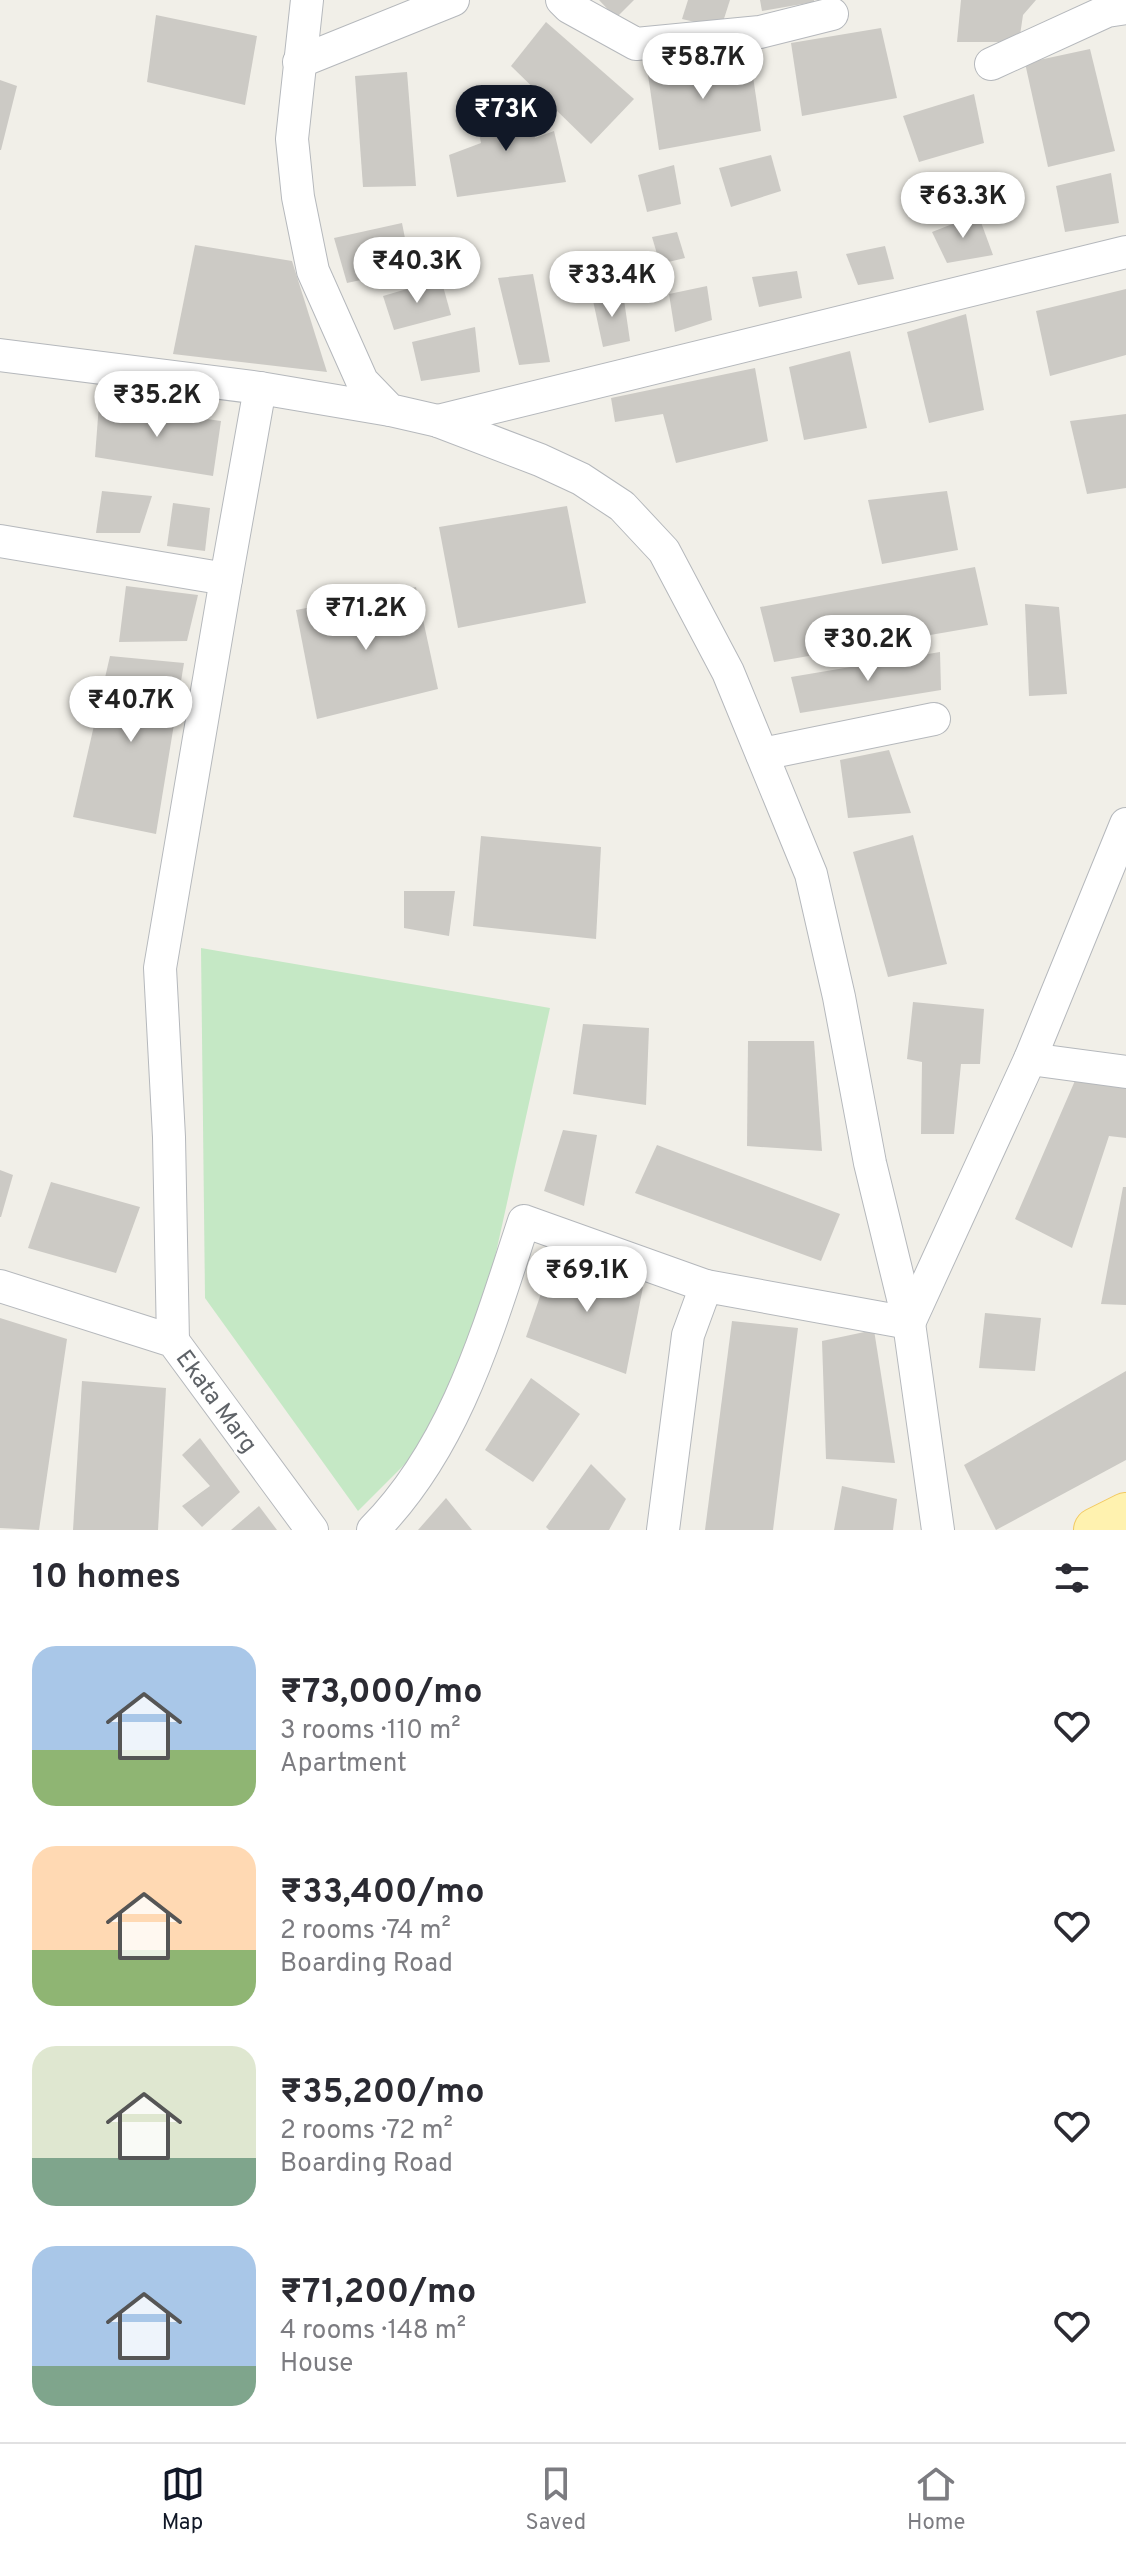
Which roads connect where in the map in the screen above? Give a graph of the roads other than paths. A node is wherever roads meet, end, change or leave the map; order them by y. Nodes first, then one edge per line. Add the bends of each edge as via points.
1 (307, 0) edge
2 (453, 0) edge
3 (562, 0) edge
4 (1126, 8) edge
5 (832, 14) dead end
6 (299, 62) junction
7 (991, 64) dead end
8 (1126, 252) edge
9 (0, 355) edge
10 (260, 388) junction
11 (390, 410) junction
12 (438, 421) junction
13 (0, 541) edge
14 (226, 579) junction
15 (934, 719) dead end
16 (762, 754) junction
17 (1126, 824) edge
18 (1030, 1059) junction
19 (1126, 1072) edge
20 (0, 1286) edge
21 (706, 1286) junction
22 (909, 1323) junction
23 (173, 1341) junction
24 (1126, 1515) edge
25 (312, 1530) edge
26 (373, 1530) edge
27 (663, 1530) edge
28 (938, 1530) edge
29 (1096, 1530) edge

1 - 6 street
2 - 6 street
3 - 5 street via 636,44 760,32
4 - 7 street via 1107,11
6 - 11 street via 292,139 313,271 362,381
8 - 12 street
9 - 10 street
10 - 11 street
10 - 14 street
11 - 12 street
12 - 16 street via 540,460 622,506 664,551 691,598
13 - 14 street
14 - 23 street via 160,968
15 - 16 street
16 - 22 street via 811,874
17 - 18 street
18 - 19 street
18 - 22 street
20 - 23 street, Ekata Marg
21 - 22 street
21 - 26 street via 524,1221 487,1333 444,1436 398,1504
21 - 27 street via 688,1335
22 - 28 street
23 - 25 street, Ekata Marg
24 - 29 main road

